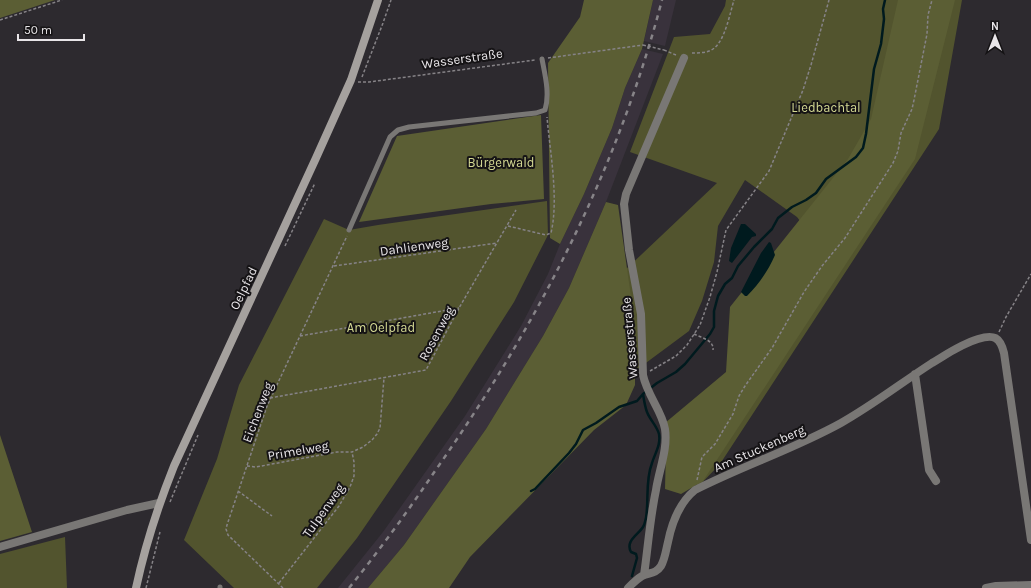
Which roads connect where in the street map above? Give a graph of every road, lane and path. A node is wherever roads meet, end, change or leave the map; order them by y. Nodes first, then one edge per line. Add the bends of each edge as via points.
1 (62, 0) edge
2 (378, 0) edge
3 (391, 0) edge
4 (734, 0) edge
5 (829, 0) edge
6 (932, 0) edge
7 (0, 20) edge
8 (684, 58) junction
9 (542, 59) junction
10 (545, 110) junction
11 (516, 210) dead end
12 (507, 226) junction
13 (349, 230) joint
14 (497, 243) junction
15 (333, 266) junction
16 (1031, 274) edge
17 (459, 308) junction
18 (694, 334) junction
19 (300, 336) junction
20 (996, 338) junction
21 (713, 350) dead end
22 (643, 374) junction
23 (915, 374) junction
24 (384, 378) junction
25 (270, 398) junction
26 (200, 432) dead end
27 (352, 452) junction
28 (247, 466) junction
29 (936, 480) dead end
30 (698, 488) junction
31 (238, 491) junction
32 (159, 503) junction
33 (168, 507) dead end
34 (272, 516) dead end
35 (161, 529) dead end
36 (1031, 540) edge
37 (0, 548) edge
38 (647, 575) junction
39 (278, 584) junction
40 (1031, 585) edge
41 (136, 588) edge
42 (146, 588) edge
43 (283, 588) edge
44 (628, 588) edge
45 (986, 588) edge

1 - 7 path
2 - 32 street, Oelpfad via 351,80
3 - 9 path, Wasserstraße via 359,83
4 - 8 path via 725,31 716,47 691,53
5 - 18 path via 803,90 768,172 726,230 710,297
6 - 30 path via 913,105 901,133 893,163 845,238 804,292 772,348 739,396 733,414 715,444 702,457 697,477
8 - 9 path, Wasserstraße, bridge via 643,45
8 - 22 street, Wasserstraße via 624,204 629,250 641,314
9 - 10 lane via 547,102
10 - 12 path via 554,199 551,233 546,235
10 - 13 lane via 398,130 390,137
11 - 12 path, Rosenweg
12 - 14 path, Rosenweg
13 - 15 path, Eichenweg
14 - 15 path, Dahlienweg
14 - 17 path, Rosenweg
15 - 19 path, Eichenweg
16 - 20 path
17 - 19 path
17 - 24 path, Rosenweg via 426,370
18 - 21 path via 712,343
18 - 22 path via 676,356
19 - 25 path, Eichenweg
20 - 23 street, Am Stuckenberg via 978,338 968,342
20 - 36 street via 1002,344 1004,353
22 - 38 street, Wasserstraße via 663,422 665,441 652,512
23 - 29 street via 929,470
23 - 30 street, Am Stuckenberg via 878,400 828,429
24 - 25 path, Rosenweg
24 - 27 path via 380,428 372,440
25 - 28 path, Eichenweg
26 - 33 path
27 - 28 path, Primelweg via 337,452 256,467
27 - 39 path, Tulpenweg via 354,476 350,487 339,506
28 - 31 path, Eichenweg
30 - 38 street, Am Stuckenberg via 687,496 682,504 670,531 661,566
31 - 34 path
31 - 39 path, Eichenweg via 226,528 228,535
32 - 37 street
32 - 41 street, Oelpfad
35 - 42 path
38 - 44 street
39 - 43 path, Eichenweg
40 - 45 street

